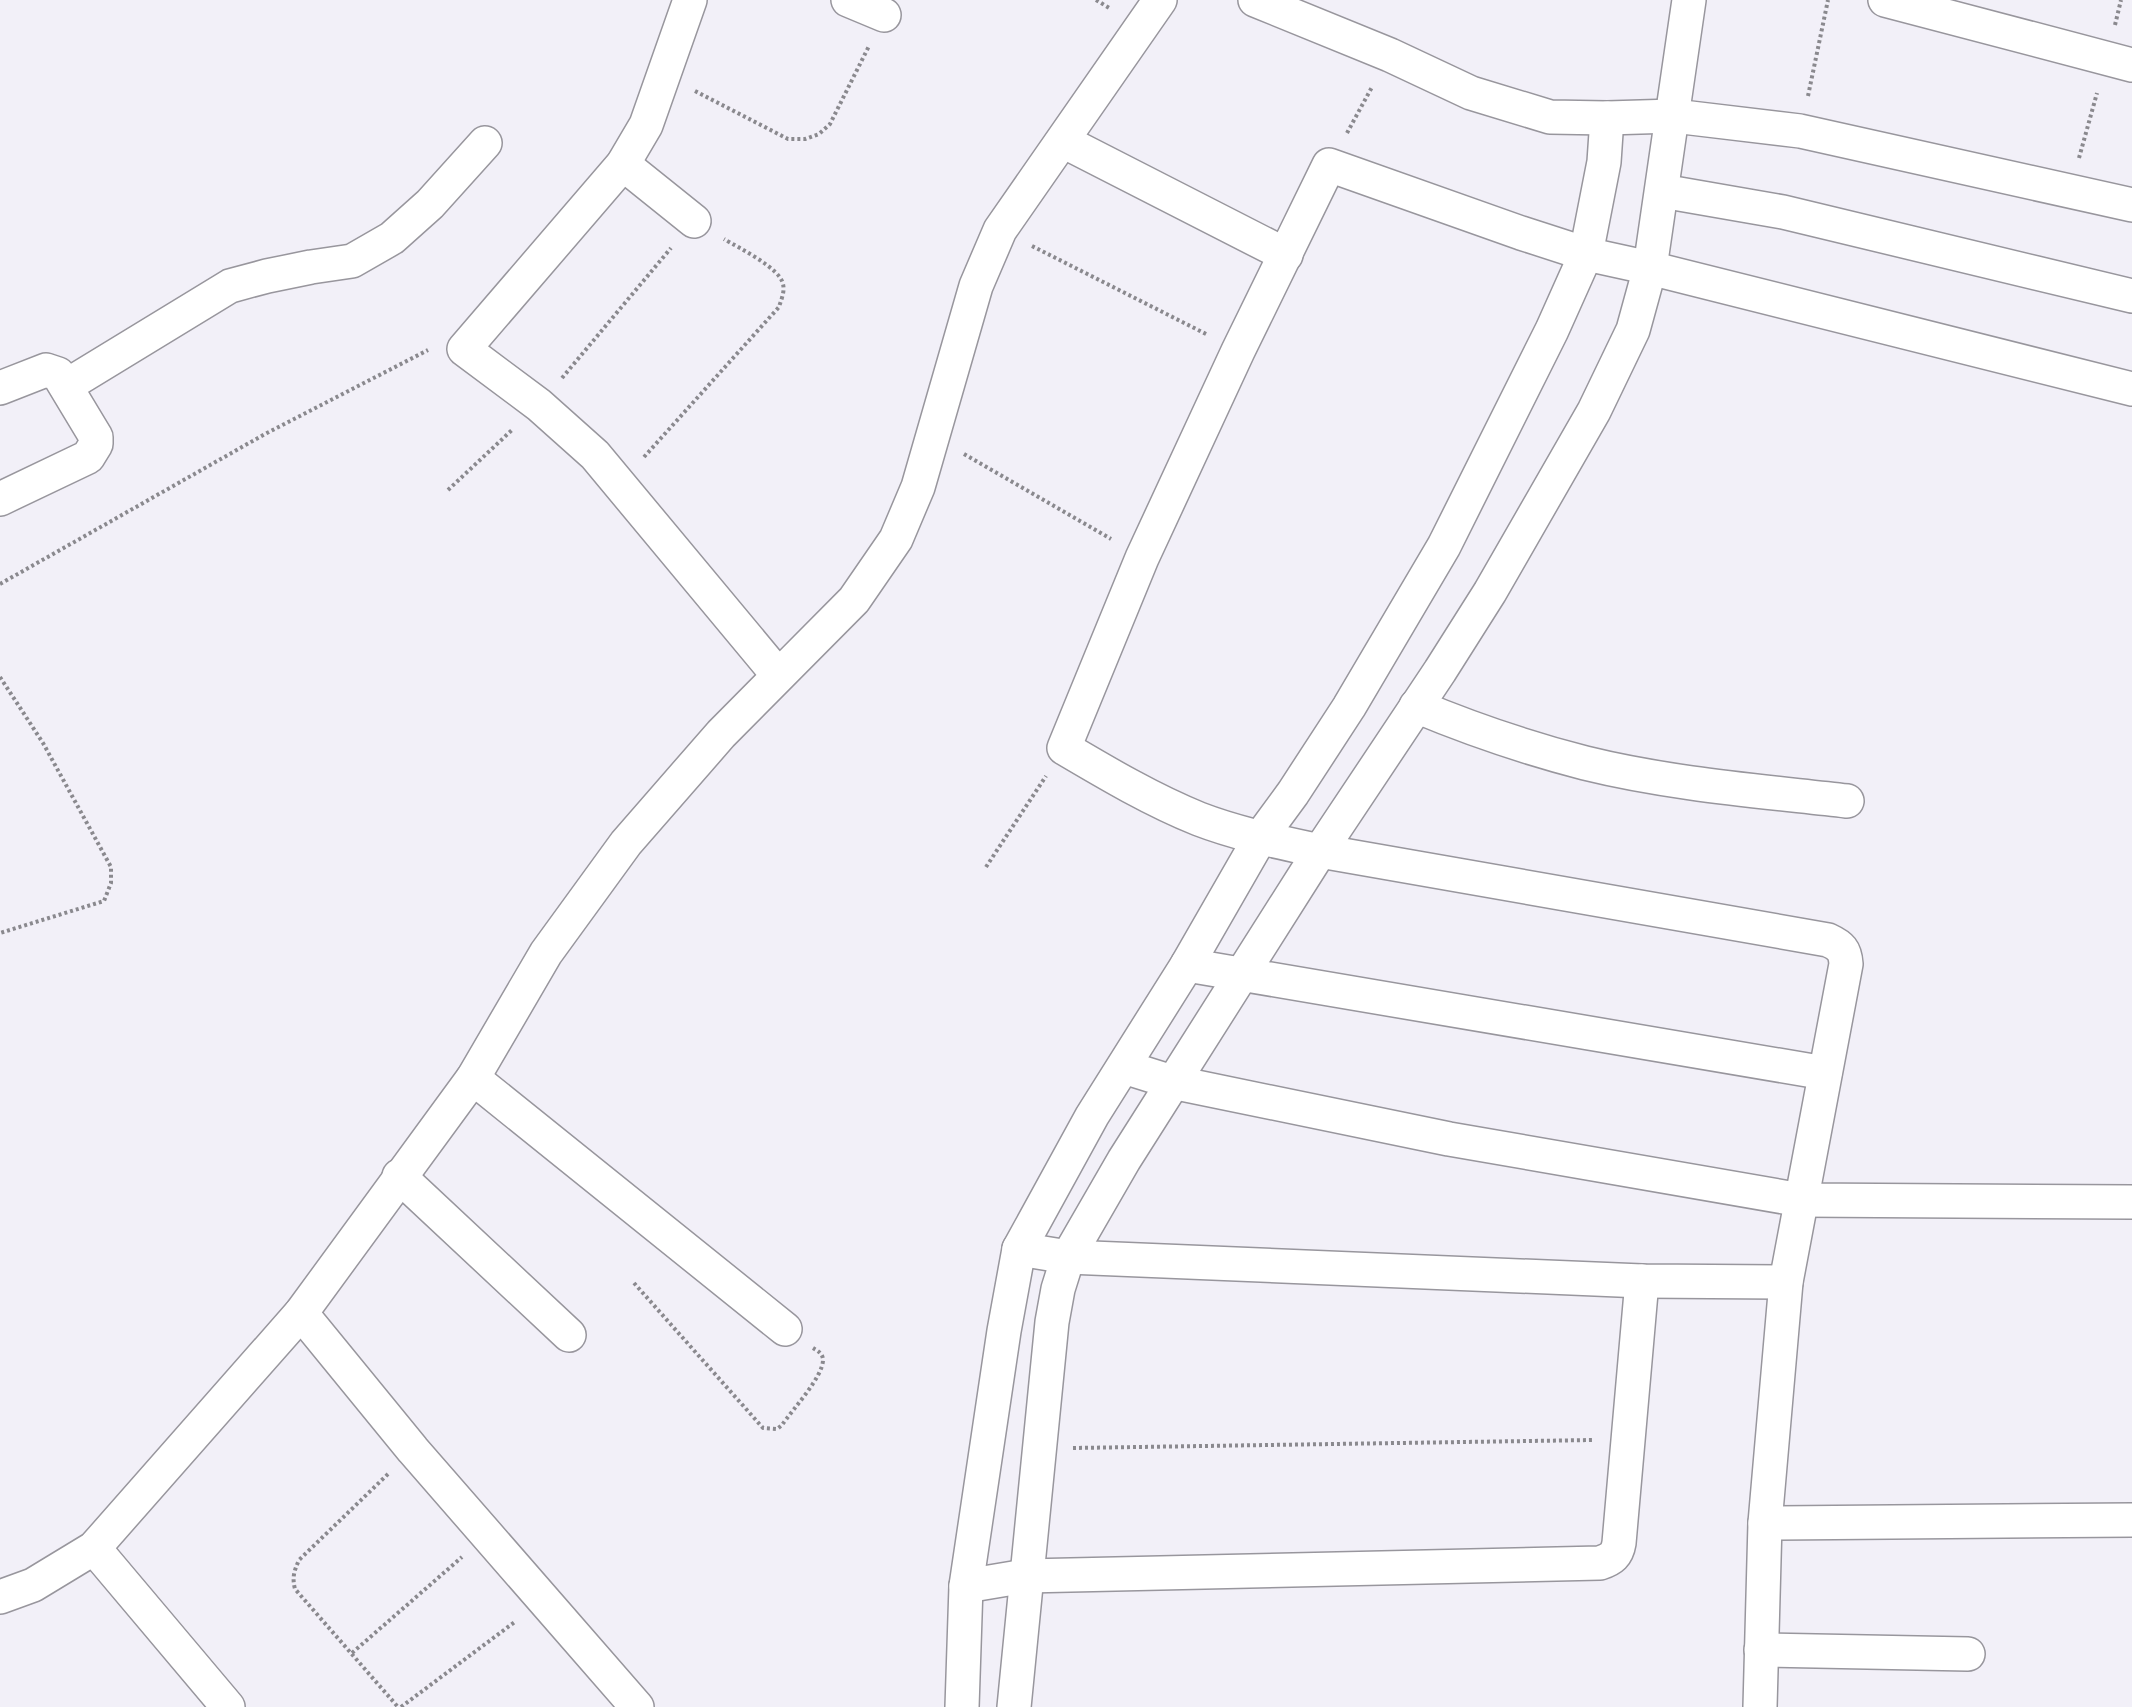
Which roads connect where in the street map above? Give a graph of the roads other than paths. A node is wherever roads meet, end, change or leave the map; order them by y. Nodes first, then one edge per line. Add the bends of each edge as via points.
1 (690, 0) edge
2 (848, 0) edge
3 (1160, 0) edge
4 (1255, 0) edge
5 (1885, 0) edge
6 (1682, 2) edge
7 (884, 15) road end
8 (2119, 62) edge
9 (1674, 116) junction
10 (1607, 118) junction
11 (1063, 141) junction
12 (485, 143) dead end
13 (623, 164) junction
14 (1662, 191) junction
15 (2132, 204) edge
16 (694, 221) road end
17 (1586, 254) junction
18 (1286, 255) junction
19 (1650, 268) junction
20 (2132, 296) edge
21 (66, 386) junction
22 (0, 388) edge
23 (2132, 389) edge
24 (0, 499) edge
25 (778, 675) junction
26 (1416, 706) junction
27 (1847, 801) dead end
28 (1260, 838) junction
29 (1320, 850) junction
30 (1187, 965) junction
31 (1241, 974) junction
32 (1124, 1067) junction
33 (1825, 1073) junction
34 (473, 1078) junction
35 (1172, 1082) junction
36 (399, 1176) junction
37 (1801, 1200) junction
38 (2132, 1202) edge
39 (1019, 1249) junction
40 (1068, 1257) junction
41 (1642, 1281) junction
42 (1786, 1282) junction
43 (301, 1313) junction
44 (785, 1329) road end
45 (569, 1335) dead end
46 (2132, 1520) edge
47 (1765, 1523) junction
48 (94, 1548) junction
49 (1026, 1576) junction
50 (966, 1586) junction
51 (0, 1598) edge
52 (1761, 1650) junction
53 (1968, 1654) dead end
54 (228, 1707) edge
55 (637, 1707) edge
56 (962, 1707) edge
57 (1014, 1707) edge
58 (1760, 1707) edge

1 - 13 street via 646,125
2 - 7 street
3 - 11 street
4 - 10 street via 1471,93 1550,117
5 - 8 street
6 - 9 street
9 - 10 street
9 - 14 street
9 - 15 street via 1800,131
10 - 17 street via 1604,162
11 - 18 street
11 - 25 street via 1000,230 976,286 918,487 896,539 854,600
12 - 21 street via 430,204 392,238 352,261 278,273 230,286
13 - 16 street
13 - 25 street via 464,349 539,405 595,456
14 - 19 street
14 - 20 street via 1783,212
17 - 18 street via 1329,165
17 - 19 street
17 - 28 street via 1444,546 1349,707
18 - 28 street via 1143,558 1064,748 1131,787 1199,819
19 - 23 street
19 - 26 street via 1633,330 1594,411 1490,592
21 - 22 street via 58,374 46,370
21 - 24 street via 96,437 93,452
25 - 34 street via 626,843 546,953
26 - 27 street via 1474,730 1586,763 1692,783
26 - 29 street
28 - 29 street
28 - 30 street
29 - 31 street
29 - 33 street via 1828,940 1845,952 1846,964
30 - 31 street
30 - 32 street
31 - 33 street
31 - 35 street
32 - 35 street
32 - 39 street via 1092,1116
33 - 37 street
34 - 36 street
34 - 44 street
35 - 37 street via 1449,1139
35 - 40 street
36 - 43 street
36 - 45 street
37 - 38 street
37 - 42 street
39 - 40 street
39 - 50 street
40 - 41 street
40 - 49 street via 1052,1322
41 - 42 street
41 - 49 street via 1617,1552 1610,1559 1600,1563
42 - 47 street
43 - 48 street
43 - 55 street via 413,1450
46 - 47 street
47 - 52 street
48 - 51 street via 33,1585
48 - 54 street
49 - 50 street
49 - 57 street
50 - 56 street
52 - 53 street
52 - 58 street

